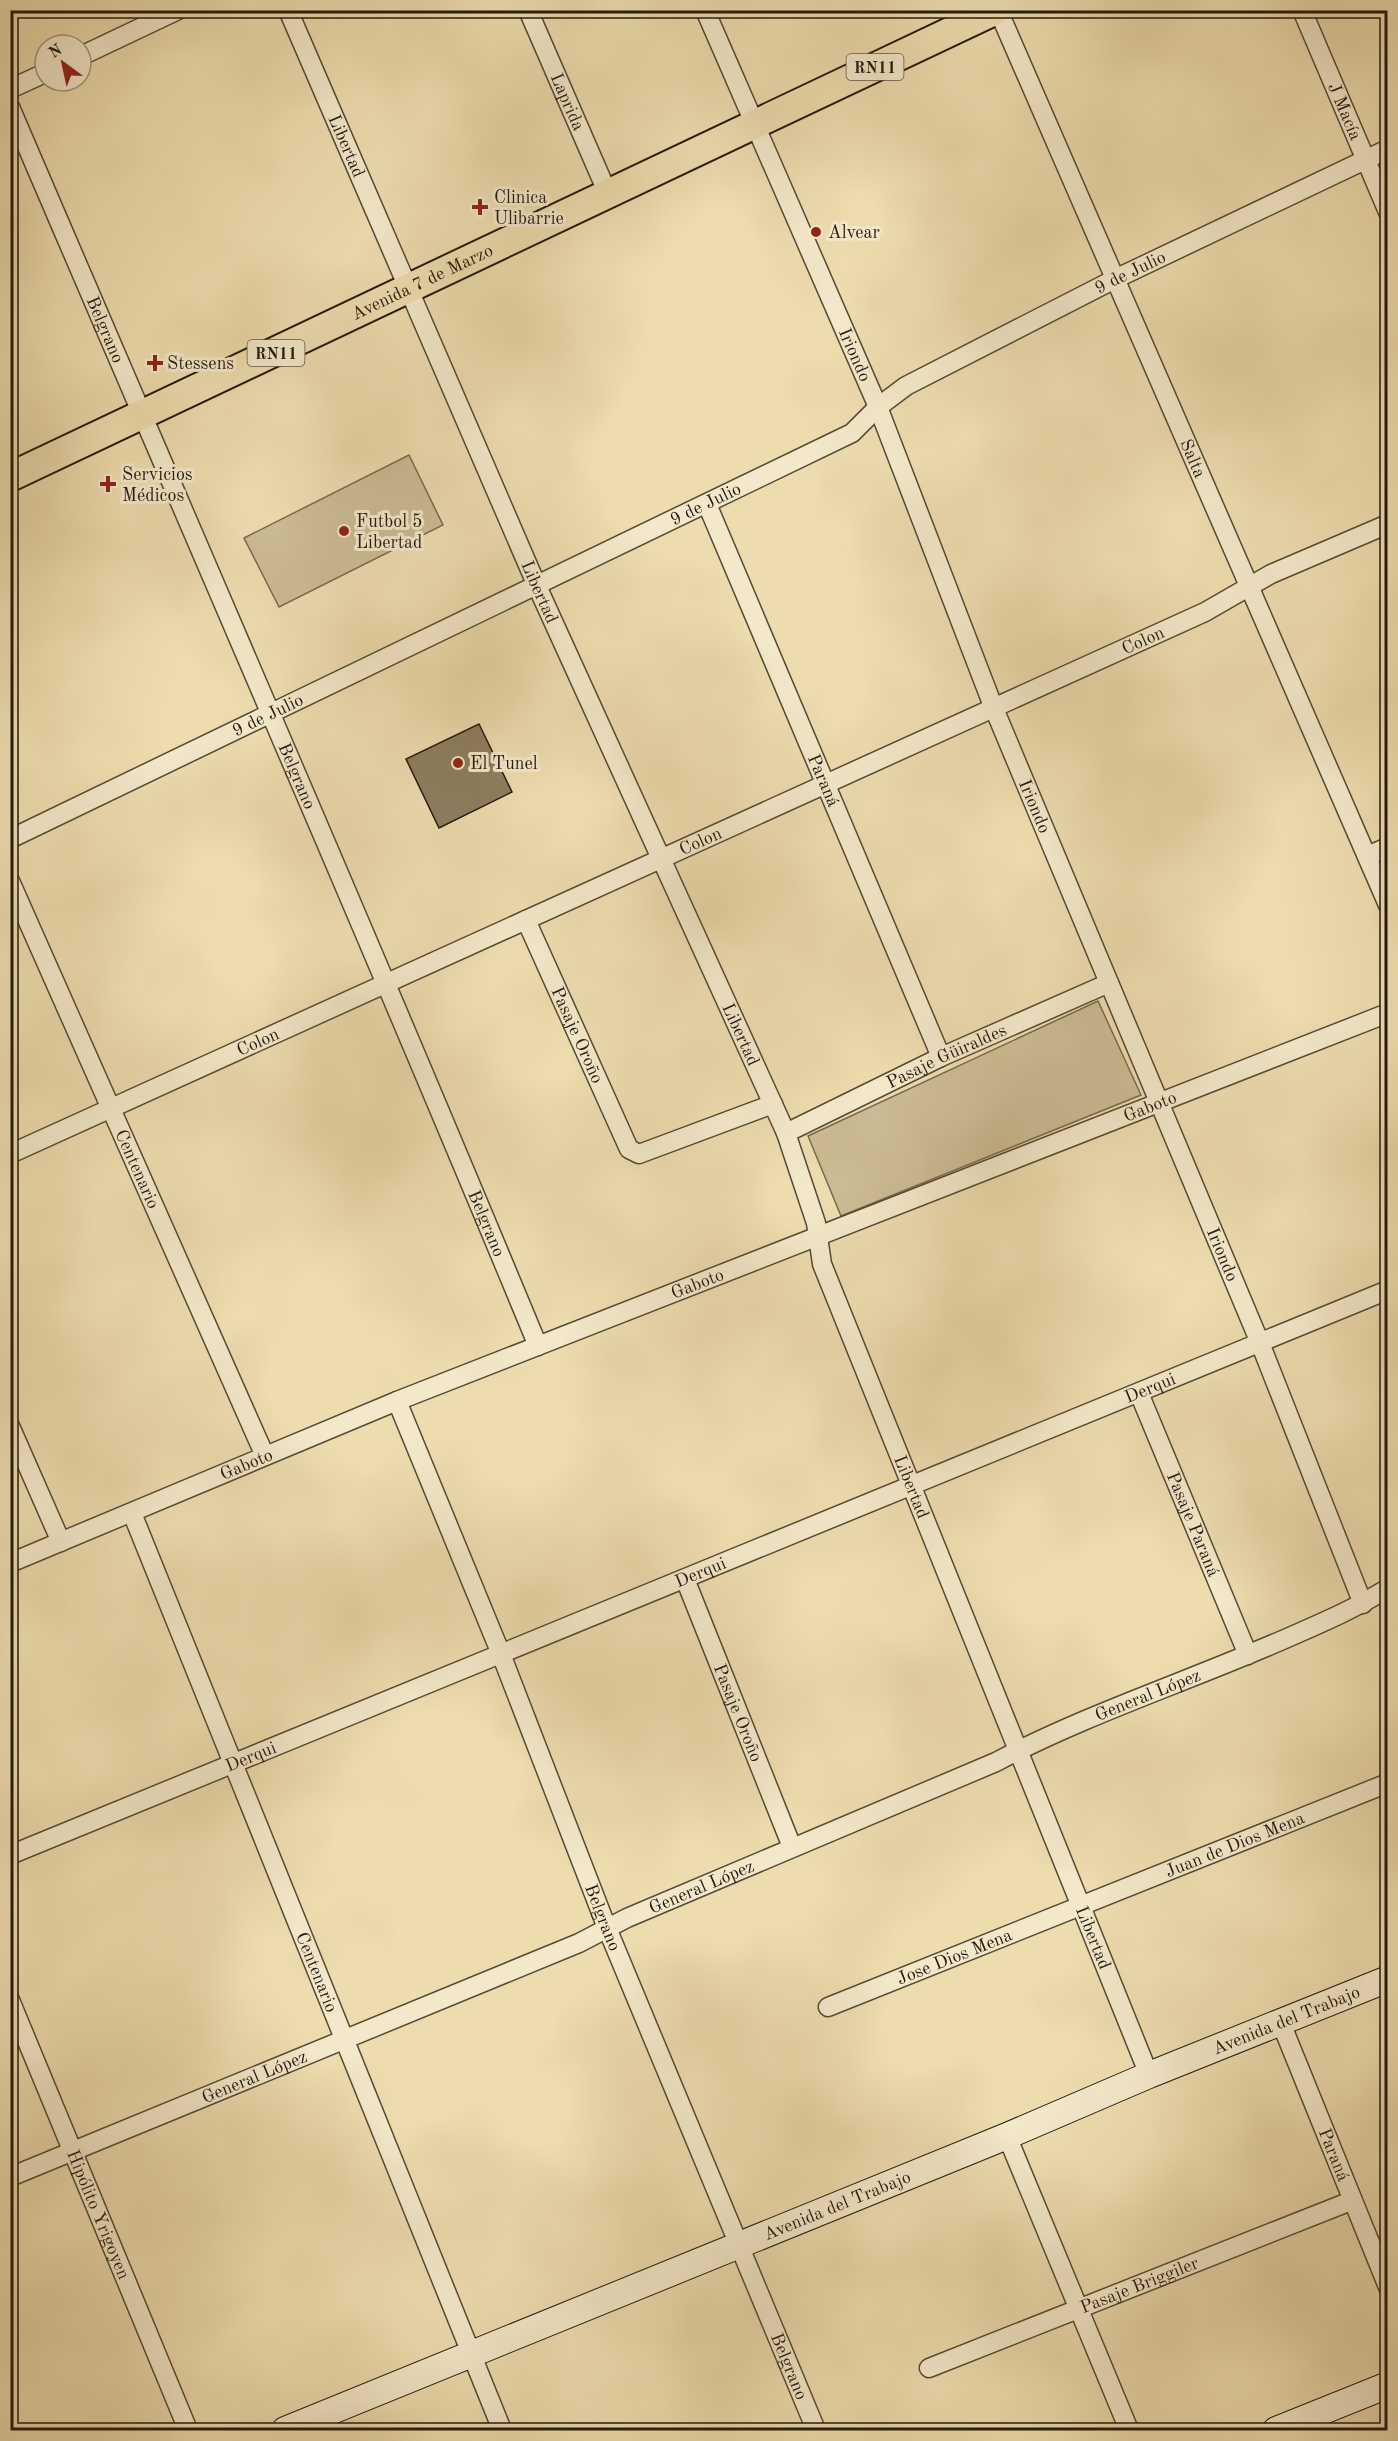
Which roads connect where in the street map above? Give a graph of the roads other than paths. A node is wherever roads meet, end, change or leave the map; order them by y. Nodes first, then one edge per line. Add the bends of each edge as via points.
1 (178, 10) edge
2 (288, 10) edge
3 (528, 10) edge
4 (705, 10) edge
5 (997, 10) edge
6 (1302, 10) edge
7 (93, 50) edge
8 (33, 78) edge
9 (10, 89) edge
10 (10, 106) edge
11 (754, 124) junction
12 (1388, 149) edge
13 (1364, 159) junction
14 (608, 194) junction
15 (1388, 212) edge
16 (1115, 279) junction
17 (409, 289) junction
18 (878, 407) junction
19 (142, 416) junction
20 (10, 477) edge
21 (707, 504) junction
22 (1388, 524) edge
23 (537, 586) junction
24 (1251, 587) junction
25 (993, 706) junction
26 (269, 714) junction
27 (826, 784) junction
28 (10, 839) edge
29 (1388, 847) edge
30 (1367, 856) junction
31 (663, 858) junction
32 (10, 881) edge
33 (1388, 905) edge
34 (526, 920) junction
35 (1109, 983) junction
36 (387, 984) junction
37 (1388, 1013) edge
38 (941, 1057) junction
39 (1159, 1102) junction
40 (773, 1104) junction
41 (111, 1109) junction
42 (786, 1133) junction
43 (10, 1154) edge
44 (818, 1237) junction
45 (1388, 1290) edge
46 (1260, 1342) junction
47 (538, 1346) junction
48 (1139, 1393) junction
49 (397, 1401) junction
50 (10, 1426) edge
51 (265, 1456) junction
52 (912, 1486) junction
53 (132, 1513) junction
54 (61, 1542) junction
55 (10, 1563) edge
56 (685, 1579) junction
57 (1388, 1588) edge
58 (1363, 1604) junction
59 (501, 1654) junction
60 (1248, 1655) junction
61 (1018, 1750) junction
62 (233, 1764) junction
63 (1388, 1783) edge
64 (792, 1847) junction
65 (10, 1855) edge
66 (1081, 1907) junction
67 (607, 1928) junction
68 (1388, 1980) edge
69 (10, 2000) edge
70 (828, 2007) dead end
71 (1281, 2023) junction
72 (343, 2042) junction
73 (1149, 2075) junction
74 (1007, 2136) junction
75 (74, 2152) junction
76 (10, 2177) edge
77 (1351, 2201) junction
78 (739, 2245) junction
79 (1388, 2288) edge
80 (1077, 2309) junction
81 (470, 2355) junction
82 (928, 2368) dead end
83 (1388, 2385) edge
84 (188, 2430) edge
85 (285, 2430) edge
86 (502, 2430) edge
87 (816, 2430) edge
88 (1130, 2430) edge
89 (1276, 2430) edge

1 - 7 street
2 - 17 street, Libertad
3 - 14 street, Laprida
4 - 11 street, Iriondo
5 - 11 main road, Avenida 7 de Marzo / RN11
5 - 16 street, Salta
6 - 13 street, J Macía
8 - 9 street
10 - 19 street, Belgrano
11 - 14 main road, Avenida 7 de Marzo / RN11
11 - 18 street, Iriondo
12 - 13 street, 9 de Julio
13 - 15 street, J Macía
13 - 16 street, 9 de Julio
14 - 17 main road, Avenida 7 de Marzo / RN11
16 - 18 street, 9 de Julio via 906,386
16 - 24 street, Salta
17 - 19 main road, Avenida 7 de Marzo / RN11
17 - 23 street, Libertad
18 - 21 street, 9 de Julio via 852,433
18 - 25 street, Iriondo
19 - 20 main road, Avenida 7 de Marzo / RN11
19 - 26 street, Belgrano
21 - 23 street, 9 de Julio
21 - 27 street, Paraná
22 - 24 street, Colon via 1271,574
23 - 26 street, 9 de Julio
23 - 31 street, Libertad
24 - 25 street, Colon via 1205,612
24 - 30 street, Salta
25 - 27 street, Colon
25 - 35 street, Iriondo
26 - 28 street, 9 de Julio
26 - 36 street, Belgrano
27 - 31 street, Colon
27 - 38 street, Paraná
29 - 30 street
30 - 33 street, Salta
31 - 34 street, Colon
31 - 40 street, Libertad
32 - 41 street, Centenario
34 - 36 street, Colon
34 - 40 street, Pasaje Oroño via 629,1149 639,1154
35 - 38 street, Pasaje Güiraldes
35 - 39 street, Iriondo
36 - 41 street, Colon
36 - 47 street, Belgrano
37 - 39 street, Gaboto
38 - 42 street, Pasaje Güiraldes
39 - 44 street, Gaboto
39 - 46 street, Iriondo
40 - 42 street, Libertad
41 - 43 street, Colon
41 - 51 street, Centenario
42 - 44 street, Libertad
44 - 47 street, Gaboto
44 - 52 street, Libertad via 822,1264
45 - 46 street, Derqui
46 - 48 street, Derqui
46 - 58 street, Iriondo
47 - 49 street, Gaboto
48 - 52 street, Derqui
48 - 60 street, Pasaje Paraná
49 - 51 street, Gaboto
49 - 59 street, Belgrano
50 - 54 street
51 - 53 street, Gaboto
52 - 56 street, Derqui
52 - 61 street, Libertad
53 - 54 street, Gaboto
53 - 62 street, Centenario
54 - 55 street, Gaboto
56 - 59 street, Derqui
56 - 64 street, Pasaje Oroño
57 - 58 street, General López
58 - 60 street, General López
59 - 62 street, Derqui
59 - 67 street, Belgrano
60 - 61 street, General López
61 - 64 street, General López
61 - 66 street, Libertad
62 - 65 street, Derqui
62 - 72 street, Centenario
63 - 66 street, Juan de Dios Mena
64 - 67 street, General López
66 - 70 street, Jose Dios Mena
66 - 73 street, Libertad
67 - 72 street, General López
67 - 78 street, Belgrano
68 - 71 street, Avenida del Trabajo
69 - 75 street, Hipólito Yrigoyen
71 - 73 street, Avenida del Trabajo
71 - 77 street, Paraná
72 - 75 street, General López
72 - 81 street, Centenario
73 - 74 street, Avenida del Trabajo
74 - 78 street, Avenida del Trabajo
74 - 80 street
75 - 76 street, General López
75 - 84 street, Hipólito Yrigoyen
77 - 79 street, Paraná
77 - 80 street, Pasaje Briggiler
78 - 81 street, Avenida del Trabajo
78 - 87 street, Belgrano
80 - 82 street, Pasaje Briggiler
80 - 88 street
81 - 85 street, Avenida del Trabajo
81 - 86 street, Centenario
83 - 89 street

